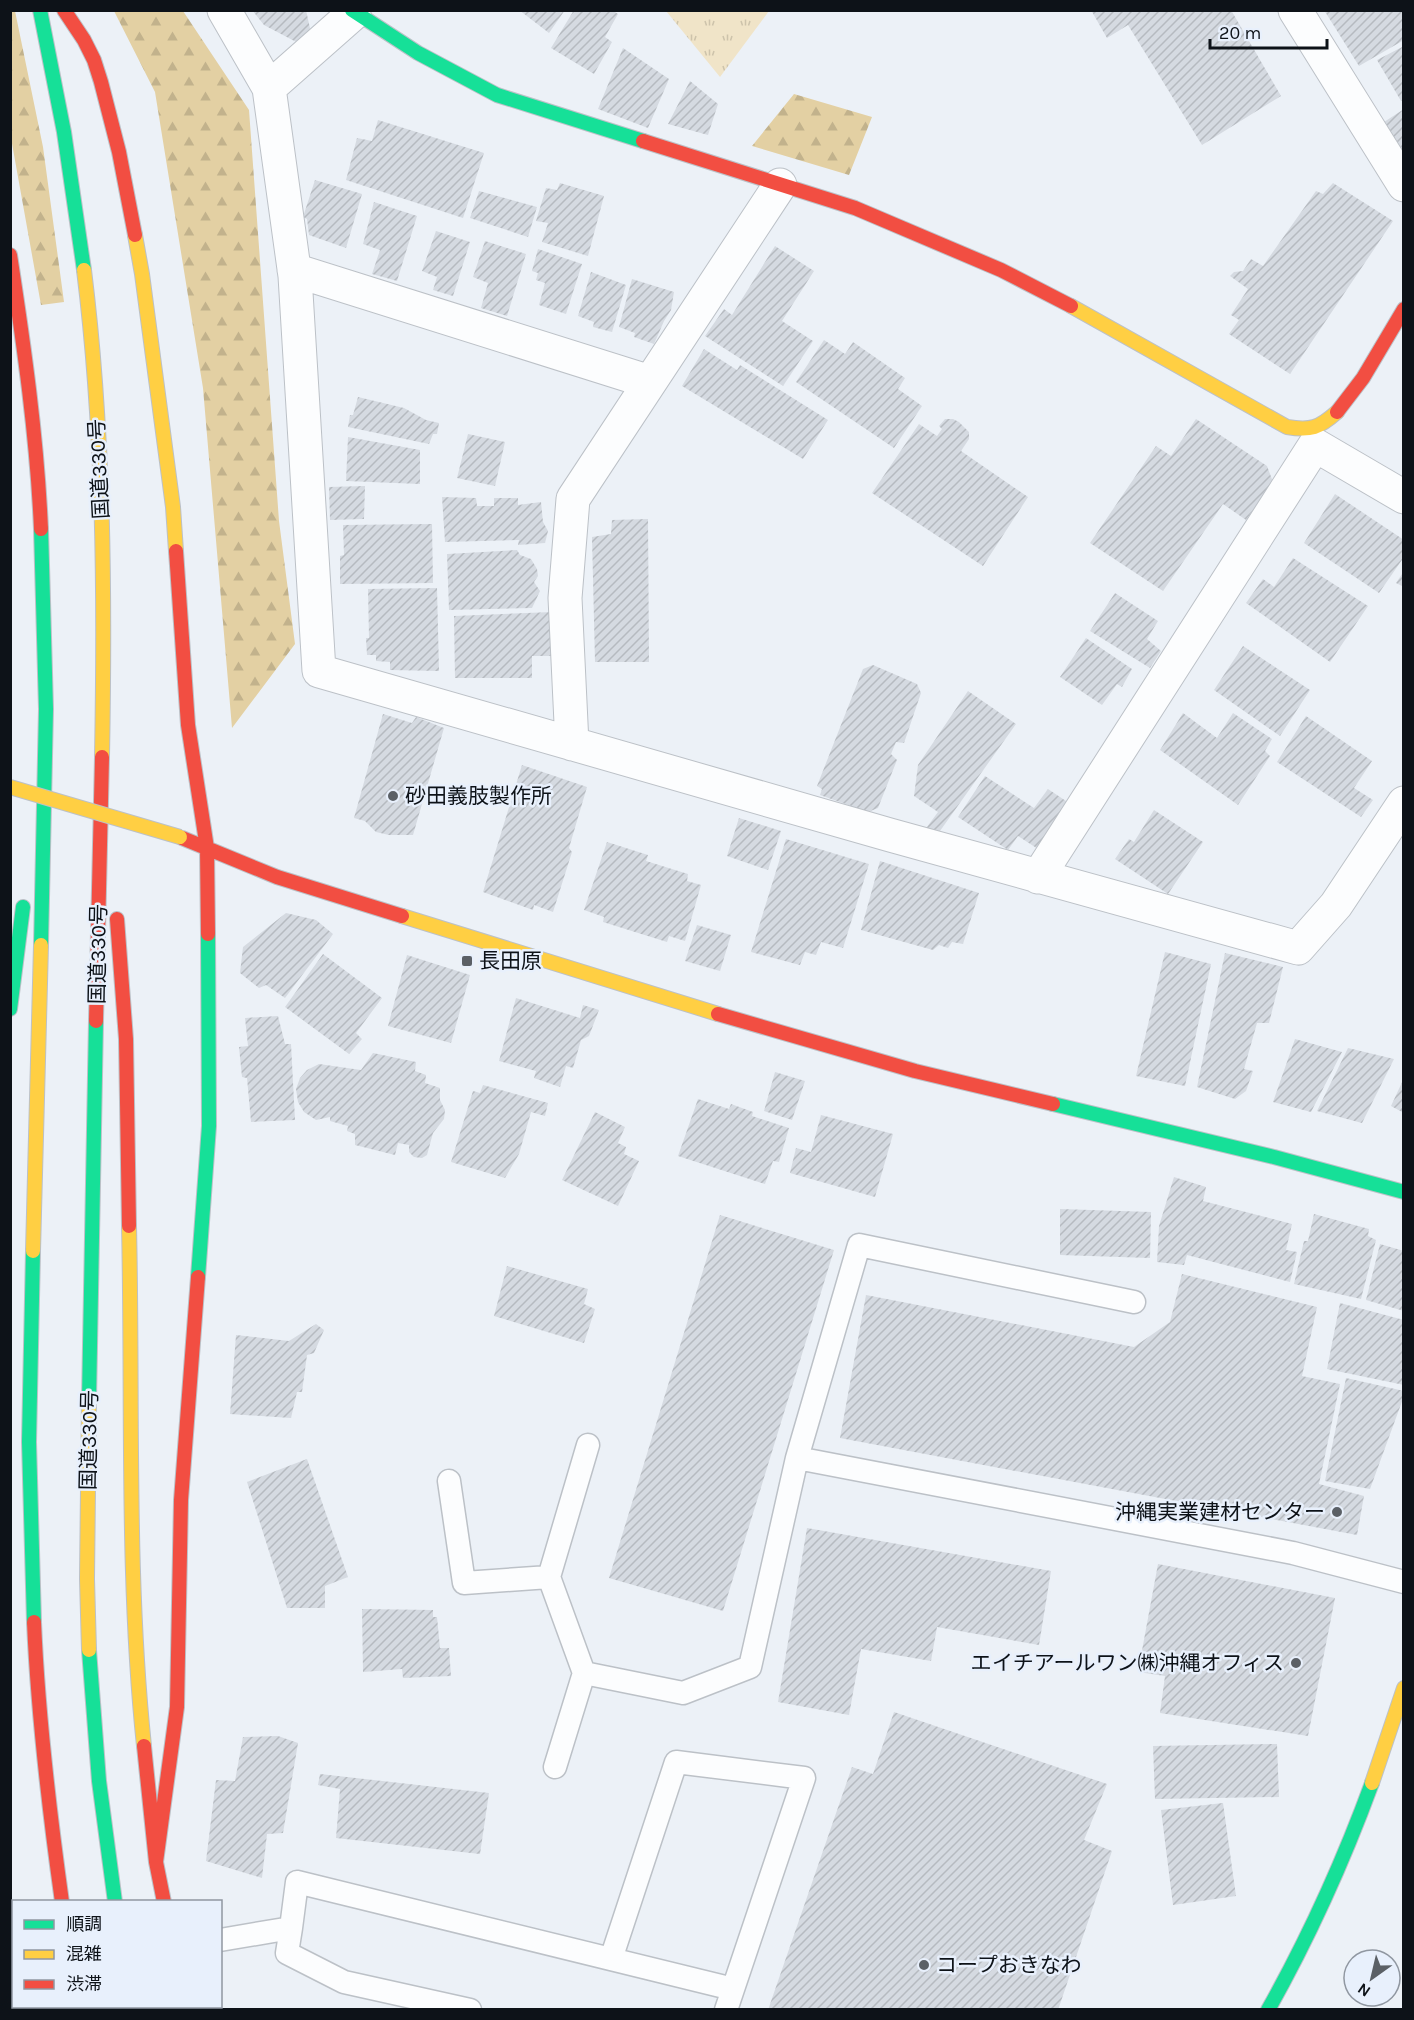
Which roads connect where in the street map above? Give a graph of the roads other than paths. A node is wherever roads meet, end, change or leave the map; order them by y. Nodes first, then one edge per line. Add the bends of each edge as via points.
1 (40, 10) edge
2 (64, 10) edge
3 (224, 10) edge
4 (1295, 10) edge
5 (353, 12) edge
6 (270, 88) junction
7 (780, 185) junction
8 (1404, 185) edge
9 (10, 255) edge
10 (294, 270) junction
11 (1404, 309) edge
12 (650, 382) junction
13 (1313, 437) junction
14 (1404, 497) edge
15 (46, 709) junction
16 (103, 729) junction
17 (572, 744) junction
18 (10, 787) edge
19 (1404, 802) edge
20 (30, 847) dead end
21 (207, 848) junction
22 (113, 860) dead end
23 (1038, 877) junction
24 (24, 894) dead end
25 (117, 908) dead end
26 (10, 1009) edge
27 (1404, 1192) edge
28 (1134, 1302) dead end
29 (588, 1445) dead end
30 (797, 1458) junction
31 (449, 1482) dead end
32 (549, 1577) junction
33 (1404, 1582) edge
34 (584, 1672) junction
35 (1401, 1708) edge
36 (555, 1767) dead end
37 (156, 1862) junction
38 (62, 1900) edge
39 (115, 1900) edge
40 (164, 1900) edge
41 (291, 1928) junction
42 (222, 1940) edge
43 (611, 1959) junction
44 (729, 1999) edge
45 (470, 2010) edge
46 (1268, 2010) edge

1 - 16 main road, 国道330号 via 73,177 89,302 104,577
2 - 21 main road via 84,40 101,81 142,274 173,507 188,725
3 - 6 street
4 - 8 street
5 - 6 street
5 - 7 main road via 418,54 497,95
6 - 10 street
7 - 12 street
7 - 13 main road via 855,208 1000,270 1287,427
9 - 15 main road via 38,466
10 - 12 street
10 - 17 street via 319,671
11 - 13 main road via 1348,400
12 - 17 street via 573,499 565,598
13 - 14 street
13 - 23 street
15 - 20 main road
15 - 38 main road via 29,1442 37,1694
16 - 22 main road
16 - 39 main road, 国道330号 via 87,1579 102,1823
17 - 23 street
18 - 21 main road, bridge
19 - 23 street via 1335,905 1298,948
21 - 27 main road via 277,877 915,1071 1274,1156
21 - 37 main road via 209,1126 182,1500 177,1707
24 - 26 main road
25 - 37 main road via 126,1038 132,1557 140,1707
28 - 30 lane via 859,1245
29 - 32 lane
30 - 33 lane via 1293,1553
30 - 34 lane via 750,1667 683,1693
31 - 32 lane via 464,1583
32 - 34 lane
34 - 36 lane
35 - 46 main road via 1324,1900
37 - 40 main road
41 - 42 lane
41 - 43 lane via 297,1882
41 - 45 lane via 287,1953 344,1982
43 - 44 lane
43 - 44 lane via 676,1762 804,1778

